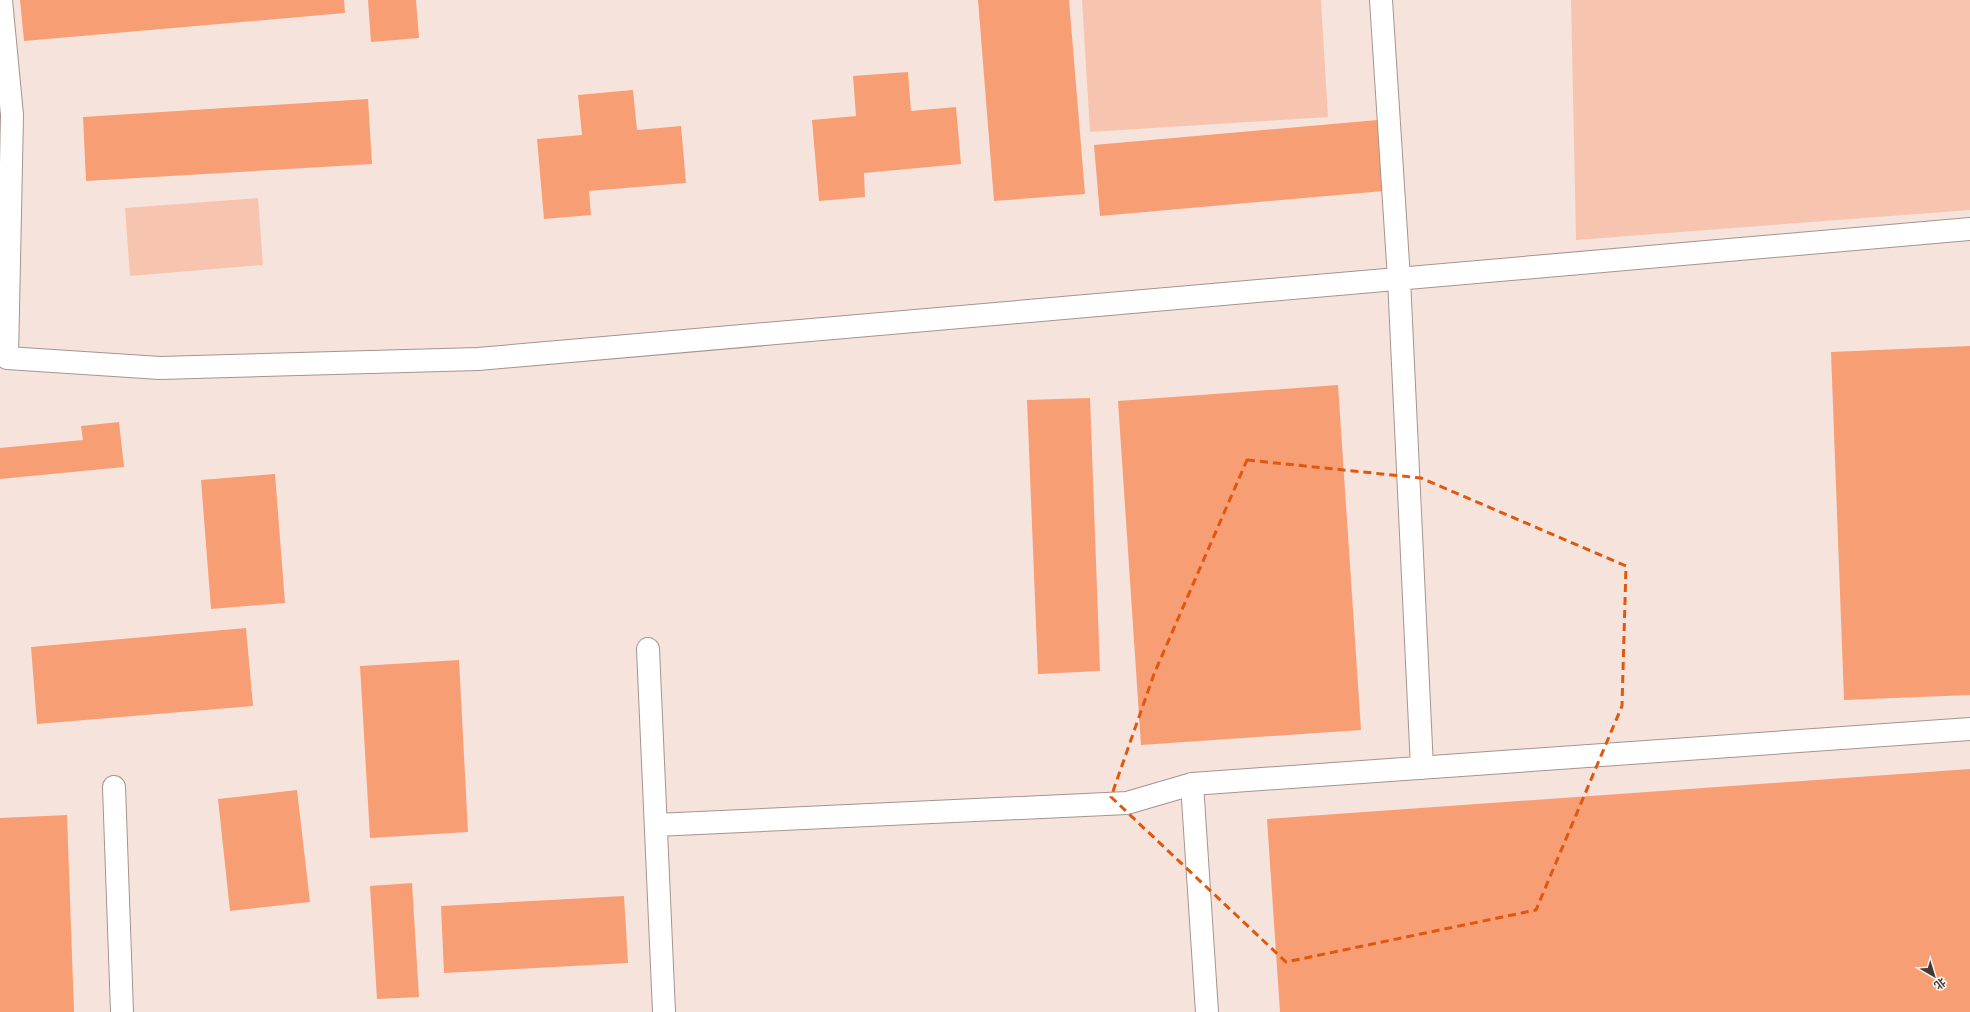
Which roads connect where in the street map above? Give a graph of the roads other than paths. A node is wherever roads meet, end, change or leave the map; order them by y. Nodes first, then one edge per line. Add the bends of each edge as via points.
1 (1, 0) edge
2 (1381, 0) edge
3 (1970, 229) edge
4 (1399, 279) junction
5 (648, 649) dead end
6 (1970, 729) edge
7 (1422, 768) junction
8 (1192, 784) junction
9 (114, 787) dead end
10 (656, 825) junction
11 (122, 1012) edge
12 (664, 1012) edge
13 (1207, 1012) edge

1 - 4 lane via 12,115 6,358 160,368 478,359
2 - 4 lane
3 - 4 lane
4 - 7 lane
5 - 10 lane
6 - 7 lane
7 - 8 lane
8 - 10 lane via 1127,803
8 - 13 lane
9 - 11 lane
10 - 12 lane

